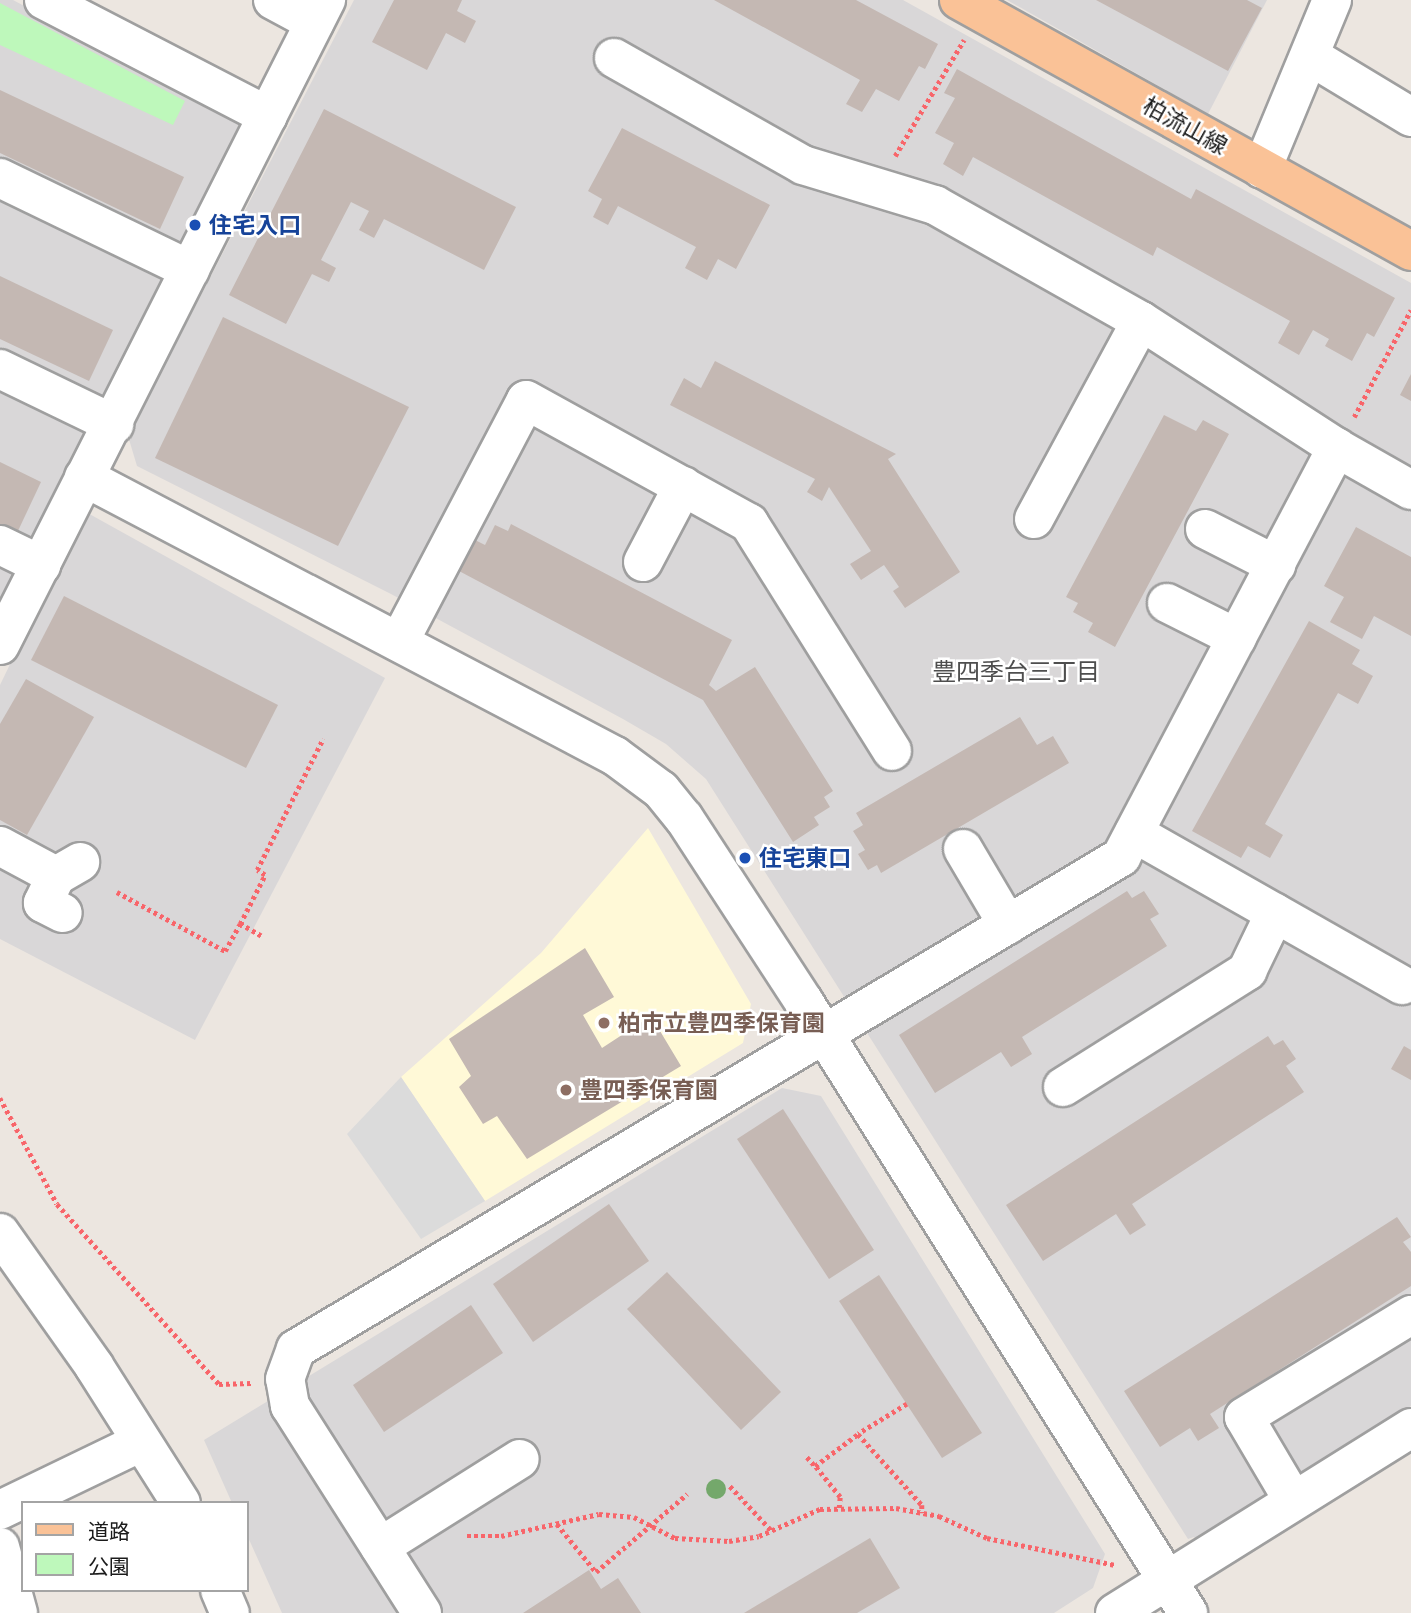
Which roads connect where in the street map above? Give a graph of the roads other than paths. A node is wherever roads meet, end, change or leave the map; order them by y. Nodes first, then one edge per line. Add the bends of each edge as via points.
1 (44, 0) edge
2 (273, 0) edge
3 (1332, 0) edge
4 (320, 11) edge
5 (962, 18) edge
6 (1310, 56) junction
7 (614, 58) dead end
8 (268, 116) junction
9 (1411, 117) edge
10 (1262, 169) junction
11 (0, 178) edge
12 (1411, 251) edge
13 (190, 270) junction
14 (1141, 321) junction
15 (0, 369) edge
16 (114, 424) junction
17 (1337, 448) junction
18 (84, 477) junction
19 (683, 486) junction
20 (1411, 490) edge
21 (1034, 519) dead end
22 (1205, 529) dead end
23 (0, 545) edge
24 (643, 562) dead end
25 (41, 565) junction
26 (1276, 565) junction
27 (1167, 603) dead end
28 (1237, 638) junction
29 (399, 642) junction
30 (0, 645) edge
31 (892, 751) dead end
32 (1133, 833) junction
33 (0, 846) edge
34 (963, 849) dead end
35 (63, 913) dead end
36 (1275, 914) junction
37 (1008, 925) junction
38 (1402, 985) dead end
39 (822, 1032) junction
40 (1063, 1087) dead end
41 (0, 1233) edge
42 (1411, 1315) edge
43 (1411, 1428) edge
44 (141, 1442) junction
45 (520, 1459) dead end
46 (1293, 1500) junction
47 (180, 1501) edge
48 (0, 1510) edge
49 (380, 1547) junction
50 (0, 1548) edge
51 (1168, 1581) junction
52 (221, 1592) edge
53 (18, 1613) edge
54 (230, 1613) edge
55 (422, 1613) edge
56 (1115, 1613) edge
57 (1188, 1613) edge

1 - 8 street
2 - 4 street
3 - 6 street
4 - 8 street
5 - 10 main road, 柏流山線
6 - 9 street
6 - 10 street
7 - 14 street via 803,164 935,205
8 - 13 street
10 - 12 main road, 柏流山線
11 - 13 street
13 - 16 street
14 - 17 street
14 - 21 street
15 - 16 street
16 - 18 street
17 - 20 street
17 - 26 street
18 - 25 street
18 - 29 street
19 - 24 street
19 - 29 street via 526,400
19 - 31 street via 749,523
22 - 26 street
23 - 25 street
25 - 30 street
26 - 28 street
27 - 28 street
28 - 32 street
29 - 39 street via 615,756 661,790 684,818
32 - 36 street
32 - 37 street via 1121,857
33 - 35 street via 68,869 43,903
34 - 37 street
36 - 38 street
36 - 40 street via 1247,971
37 - 39 street
39 - 49 street via 296,1349 285,1379 290,1406
39 - 51 street
41 - 44 street via 94,1366
42 - 46 street via 1244,1417
43 - 46 street
44 - 47 street
44 - 48 street
45 - 49 street
46 - 51 street
49 - 55 street
50 - 53 street
51 - 56 street
51 - 57 street
52 - 54 street

